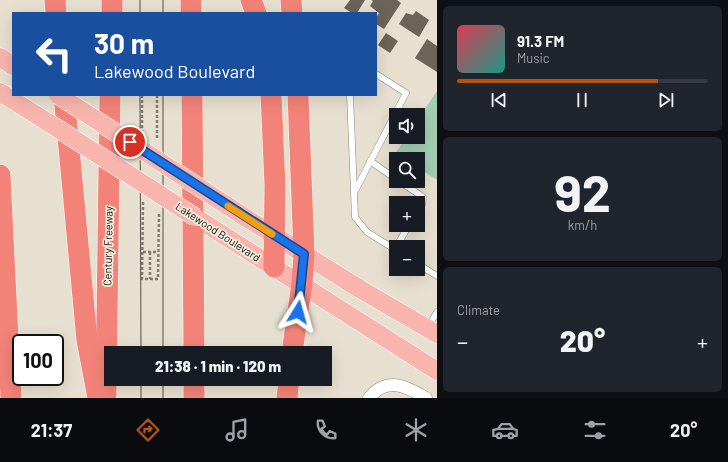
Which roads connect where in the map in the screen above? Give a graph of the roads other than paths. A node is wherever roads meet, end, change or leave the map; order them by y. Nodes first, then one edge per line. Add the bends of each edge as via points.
1 (55, 0) edge
2 (112, 0) edge
3 (191, 0) edge
4 (251, 0) edge
5 (291, 0) edge
6 (56, 12) edge
7 (112, 12) edge
8 (191, 12) edge
9 (256, 12) edge
10 (292, 12) edge
11 (0, 57) edge
12 (12, 65) edge
13 (377, 75) edge
14 (0, 92) edge
15 (60, 96) edge
16 (64, 96) edge
17 (110, 96) edge
18 (192, 96) edge
19 (271, 96) edge
20 (298, 96) edge
21 (350, 96) edge
22 (370, 161) junction
23 (389, 174) edge
24 (0, 175) edge
25 (410, 188) edge
26 (354, 193) junction
27 (422, 196) edge
28 (275, 236) junction
29 (389, 246) edge
30 (304, 254) junction
31 (274, 267) junction
32 (425, 268) edge
33 (437, 276) edge
34 (302, 283) junction
35 (437, 312) edge
36 (432, 331) edge
37 (194, 346) edge
38 (293, 346) edge
39 (437, 371) edge
40 (194, 386) edge
41 (288, 386) edge
42 (11, 398) edge
43 (98, 398) edge
44 (106, 398) edge
45 (194, 398) edge
46 (287, 398) edge
47 (369, 398) edge
48 (426, 398) edge

1 - 6 highway
2 - 7 highway
3 - 8 highway
4 - 9 highway
5 - 10 highway
11 - 12 main road
13 - 22 lane via 406,93
14 - 31 main road, Lakewood Boulevard, bridge
15 - 28 main road, bridge
16 - 43 highway via 87,340
17 - 44 highway, Century Freeway
18 - 37 highway
19 - 28 highway
20 - 30 highway
21 - 26 lane
22 - 23 lane
22 - 26 lane
24 - 42 highway
25 - 27 lane
26 - 29 lane via 355,217 367,232
28 - 30 main road
28 - 31 highway
30 - 34 highway
30 - 36 main road
31 - 34 main road, Lakewood Boulevard
32 - 33 lane
34 - 38 highway
34 - 39 main road, Lakewood Boulevard
35 - 36 lane
40 - 45 highway
41 - 46 highway
47 - 48 street via 375,391 387,386 402,385

